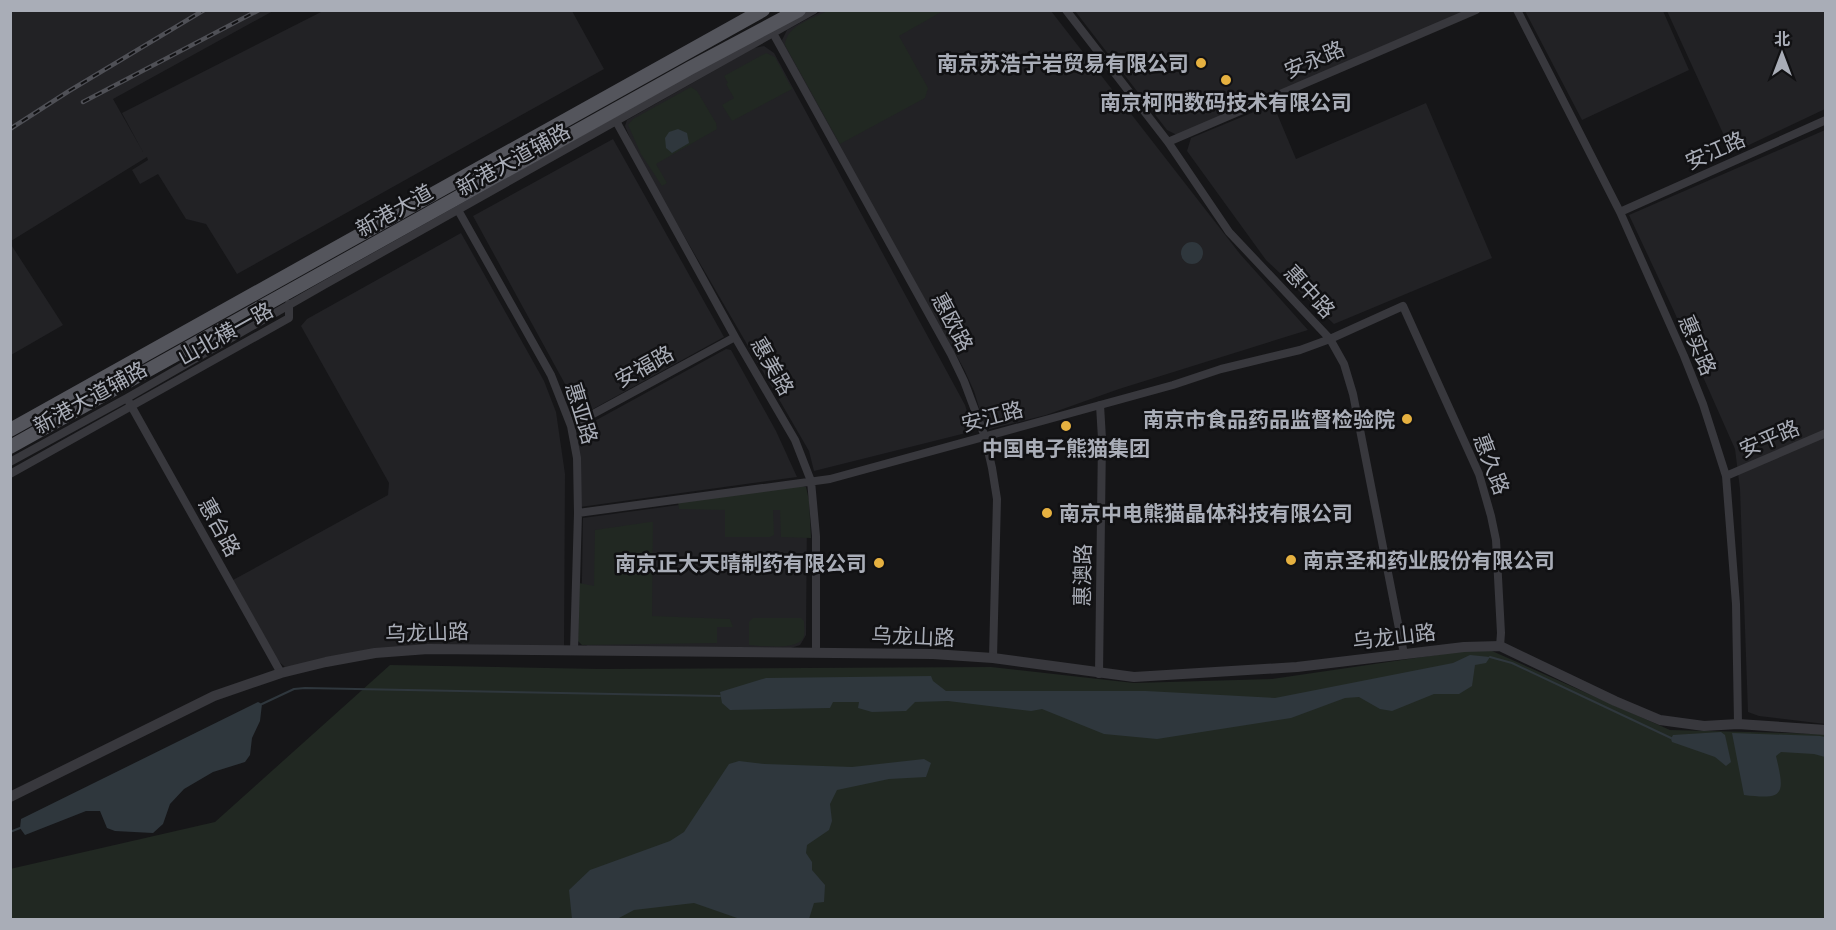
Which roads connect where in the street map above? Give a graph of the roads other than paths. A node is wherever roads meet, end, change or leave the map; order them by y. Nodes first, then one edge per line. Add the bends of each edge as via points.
1 (763, 10) edge
2 (799, 10) edge
3 (814, 10) edge
4 (1066, 10) edge
5 (1476, 10) edge
6 (1517, 10) edge
7 (773, 33) junction
8 (1826, 120) edge
9 (616, 121) junction
10 (1168, 142) junction
11 (458, 210) junction
12 (1620, 212) junction
13 (289, 304) joint
14 (1404, 306) joint
15 (735, 337) junction
16 (1330, 339) junction
17 (129, 402) junction
18 (1100, 405) junction
19 (571, 426) junction
20 (10, 430) edge
21 (1826, 433) edge
22 (985, 437) junction
23 (10, 447) edge
24 (10, 462) edge
25 (10, 474) edge
26 (1726, 476) junction
27 (811, 481) junction
28 (578, 513) junction
29 (1500, 646) junction
30 (574, 651) junction
31 (816, 653) junction
32 (1404, 654) junction
33 (993, 658) junction
34 (281, 673) junction
35 (1099, 674) junction
36 (1738, 724) junction
37 (1826, 730) edge
38 (10, 797) edge

1 - 20 main road, 新港大道
2 - 23 main road, 新港大道
3 - 7 street, 新港大道辅路
4 - 10 street, 惠中路
5 - 10 street, 安永路
6 - 12 street, 惠实路
7 - 9 street, 新港大道辅路
7 - 22 street, 惠欧路 via 951,354
8 - 12 street, 安江路
9 - 11 street, 新港大道辅路
9 - 15 street, 惠美路
10 - 16 street, 惠中路 via 1229,232
11 - 13 street, 新港大道辅路
11 - 19 street, 惠亚路 via 551,375
12 - 26 street, 惠实路 via 1684,356
13 - 17 street, 山北横一路 via 289,318
14 - 16 street, 安江路
14 - 29 street, 惠久路 via 1479,474 1491,516 1496,540
15 - 19 street, 安福路
15 - 27 street, 惠美路 via 795,440
16 - 18 street, 安江路
16 - 32 street, 惠中路 via 1344,364 1353,394
17 - 24 street, 新港大道辅路
17 - 25 street, 山北横一路
17 - 34 street, 惠台路
18 - 22 street, 安江路
18 - 35 street, 惠澳路
19 - 28 street, 惠亚路 via 578,458
21 - 26 street, 安平路
22 - 27 street, 安江路
22 - 33 street, 惠欧路 via 997,499
26 - 36 street, 惠实路 via 1736,604
27 - 28 street, 安江路
27 - 31 street, 惠美路 via 816,536
28 - 30 street, 惠亚路
29 - 32 street, 乌龙山路
29 - 36 street, 乌龙山路 via 1660,720 1704,726
30 - 31 street, 乌龙山路
30 - 34 street, 乌龙山路 via 428,649 375,653
31 - 33 street, 乌龙山路
32 - 35 street, 乌龙山路 via 1297,667 1134,677
33 - 35 street, 乌龙山路
34 - 38 street, 乌龙山路 via 214,696
36 - 37 street, 乌龙山路

